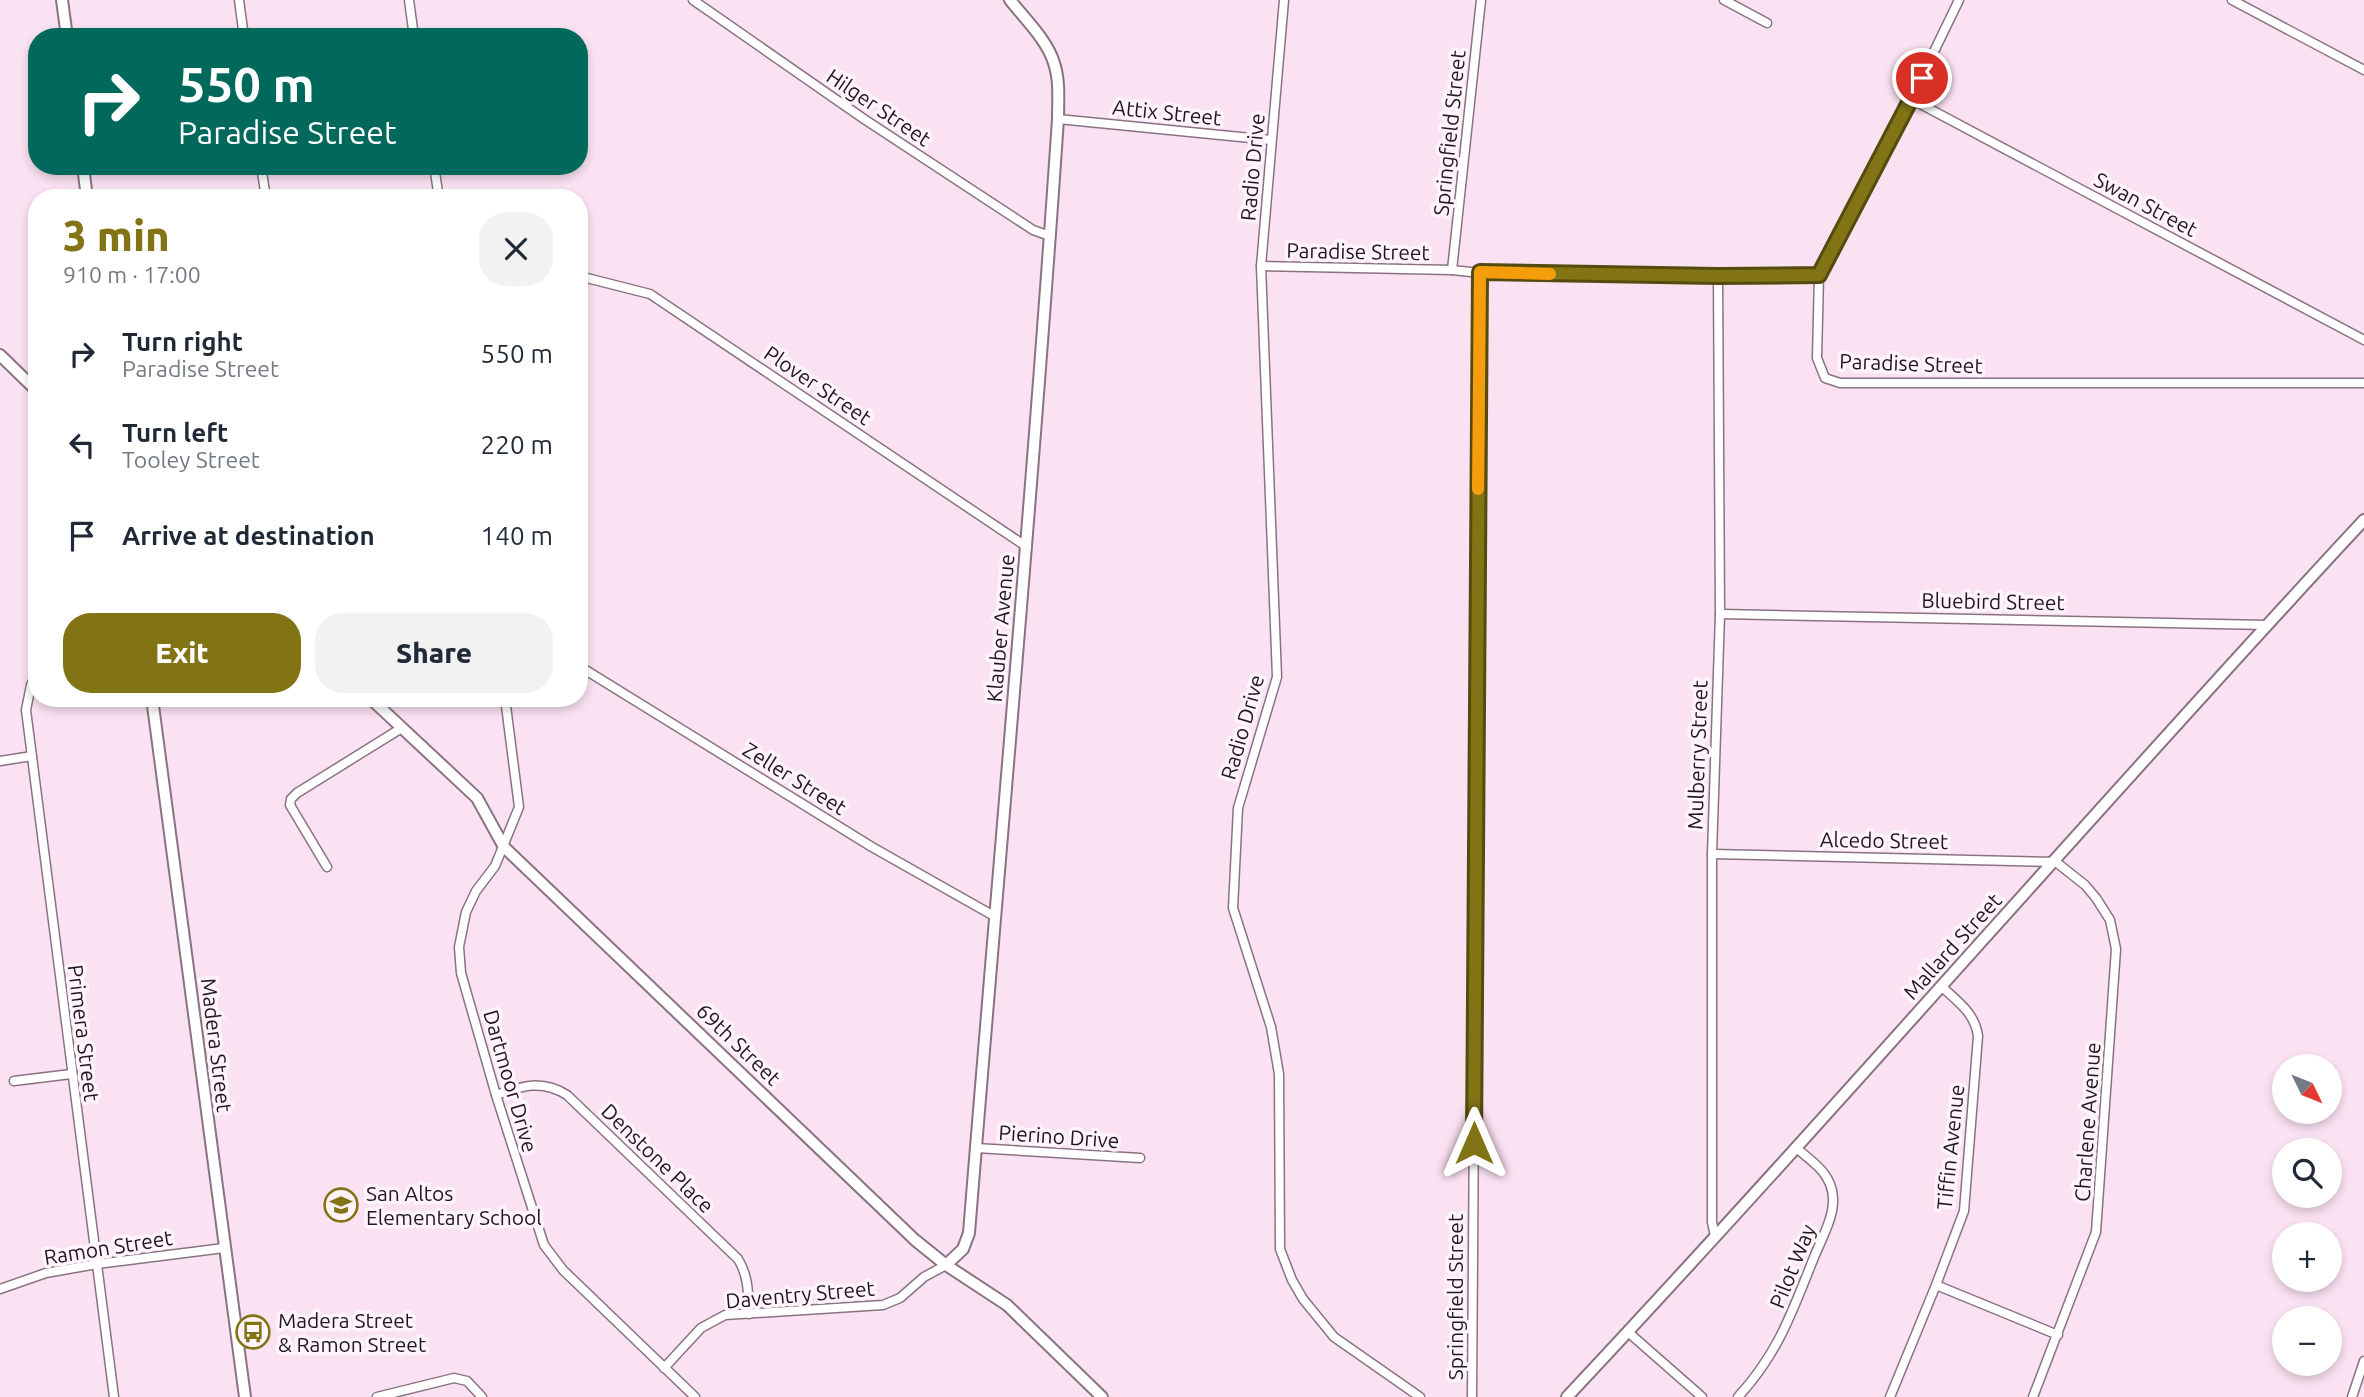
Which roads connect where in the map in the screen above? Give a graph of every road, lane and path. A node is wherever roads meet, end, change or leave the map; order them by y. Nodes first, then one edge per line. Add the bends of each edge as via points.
1 (62, 0) edge
2 (239, 0) edge
3 (409, 0) edge
4 (693, 0) edge
5 (1010, 0) edge
6 (1284, 0) edge
7 (1481, 0) edge
8 (1724, 0) edge
9 (1959, 0) edge
10 (2232, 0) edge
11 (1767, 23) dead end
12 (66, 28) edge
13 (243, 28) edge
14 (413, 28) edge
15 (2364, 70) edge
16 (1911, 99) junction
17 (1059, 118) junction
18 (1271, 140) junction
19 (1050, 236) junction
20 (1261, 267) junction
21 (1452, 270) junction
22 (1480, 272) junction
23 (1819, 275) junction
24 (1718, 276) junction
25 (588, 278) edge
26 (2364, 340) edge
27 (0, 355) edge
28 (28, 382) edge
29 (2364, 383) edge
30 (2364, 520) edge
31 (1027, 547) junction
32 (1720, 614) junction
33 (2266, 625) junction
34 (588, 672) edge
35 (28, 700) edge
36 (153, 707) edge
37 (379, 707) edge
38 (506, 707) edge
39 (400, 729) junction
40 (32, 756) junction
41 (0, 761) edge
42 (504, 847) junction
43 (1712, 854) junction
44 (2056, 862) junction
45 (327, 867) dead end
46 (994, 916) junction
47 (1941, 986) junction
48 (71, 1074) junction
49 (14, 1081) dead end
50 (496, 1095) junction
51 (1796, 1147) junction
52 (976, 1148) junction
53 (1140, 1158) dead end
54 (1715, 1236) junction
55 (224, 1248) junction
56 (97, 1264) junction
57 (946, 1265) junction
58 (1936, 1285) junction
59 (0, 1289) edge
60 (749, 1314) junction
61 (1628, 1332) junction
62 (2058, 1335) junction
63 (2364, 1361) edge
64 (664, 1368) junction
65 (114, 1397) edge
66 (245, 1397) edge
67 (377, 1397) edge
68 (482, 1397) edge
69 (695, 1397) edge
70 (1102, 1397) edge
71 (1420, 1397) edge
72 (1472, 1397) edge
73 (1567, 1397) edge
74 (1702, 1397) edge
75 (1738, 1397) edge
76 (1890, 1397) edge
77 (2034, 1397) edge
78 (2352, 1397) edge

1 - 12 street
2 - 13 street
3 - 14 street
4 - 19 street, Hilger Street via 954,178 1033,230
5 - 17 street, Klauber Avenue via 1052,57
6 - 18 street, Radio Drive
7 - 21 street, Springfield Street
8 - 11 street
9 - 16 street
10 - 15 street
16 - 23 street
16 - 26 street, Swan Street
17 - 18 street, Attix Street
17 - 19 street, Klauber Avenue
18 - 20 street, Radio Drive
19 - 31 street, Klauber Avenue
20 - 21 street, Paradise Street
20 - 71 street, Radio Drive via 1277,677 1238,808 1233,908 1272,1027 1279,1074 1280,1249 1303,1299 1334,1337
21 - 22 street, Paradise Street
22 - 24 street, Paradise Street
22 - 72 street, Springfield Street
23 - 24 street, Paradise Street
23 - 29 street, Paradise Street via 1817,358 1825,377 1840,383
24 - 32 street, Mulberry Street
25 - 31 street, Plover Street via 650,294
27 - 28 street
30 - 33 street, Mallard Street
31 - 46 street, Klauber Avenue
32 - 33 street, Bluebird Street
32 - 43 street, Mulberry Street
33 - 44 street, Mallard Street
34 - 46 street, Zeller Street via 872,847
35 - 40 street, Primera Street
36 - 55 street, Madera Street
37 - 39 street, 69th Street
38 - 42 street, Dartmoor Drive via 519,807
39 - 42 street, 69th Street via 477,798
39 - 45 street via 291,799 290,805
40 - 41 street
40 - 48 street, Primera Street
42 - 50 street, Dartmoor Drive via 471,901 459,947 461,973
42 - 57 street, 69th Street
43 - 44 street, Alcedo Street
43 - 54 street, Mulberry Street
44 - 47 street, Mallard Street
44 - 62 street, Charlene Avenue via 2096,898 2110,920 2116,949 2096,1232
46 - 52 street, Klauber Avenue
47 - 51 street, Mallard Street
47 - 58 street, Tiffin Avenue via 1970,1013 1978,1035 1964,1211
48 - 49 street
48 - 56 street, Primera Street
50 - 60 street, Denstone Place via 538,1084 567,1095 738,1259 745,1270
50 - 64 street, Dartmoor Drive via 549,1254
51 - 54 street, Mallard Street
51 - 75 street, Pilot Way via 1829,1179 1831,1216 1776,1348
52 - 53 street, Pierino Drive
52 - 57 street, Klauber Avenue via 969,1233 962,1250
54 - 61 street, Mallard Street
55 - 56 street, Ramon Street
55 - 66 street, Madera Street
56 - 59 street, Ramon Street via 46,1273
56 - 65 street, Primera Street
57 - 60 street, Daventry Street via 901,1298 883,1305
57 - 70 street, 69th Street via 1007,1305
58 - 62 street
58 - 76 street, Tiffin Avenue
60 - 64 street, Daventry Street via 725,1315 709,1323
61 - 73 street, Mallard Street
61 - 74 street
62 - 77 street, Charlene Avenue
63 - 78 street
64 - 69 street, Dartmoor Drive
67 - 68 street via 454,1378 467,1381

